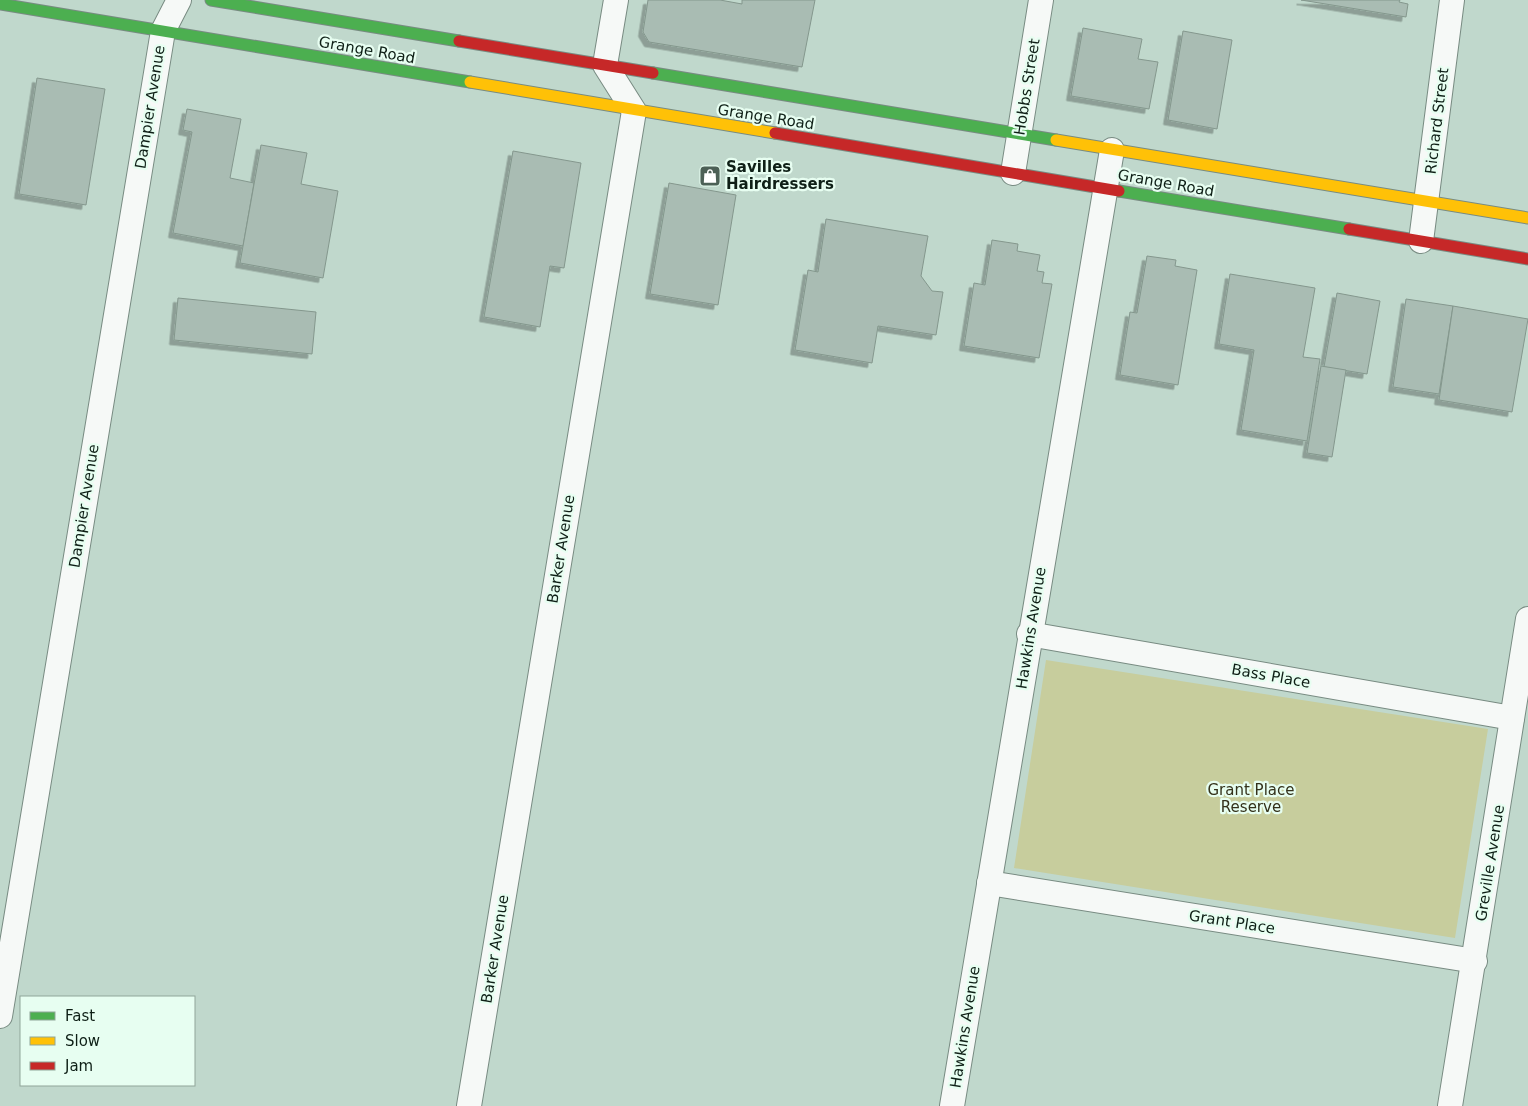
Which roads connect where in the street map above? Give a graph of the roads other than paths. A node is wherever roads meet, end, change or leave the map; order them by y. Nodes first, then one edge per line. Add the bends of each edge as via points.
1 (179, 0) edge
2 (211, 0) edge
3 (616, 0) edge
4 (1041, 0) edge
5 (1452, 0) edge
6 (0, 4) edge
7 (163, 31) junction
8 (605, 65) junction
9 (634, 111) junction
10 (1019, 135) junction
11 (1112, 150) junction
12 (1013, 173) junction
13 (1106, 188) junction
14 (1427, 202) junction
15 (1528, 218) edge
16 (1421, 241) junction
17 (1528, 258) edge
18 (1528, 619) edge
19 (1029, 634) junction
20 (1512, 718) junction
21 (989, 883) junction
22 (1474, 961) junction
23 (0, 1016) edge
24 (469, 1106) edge
25 (952, 1106) edge
26 (1450, 1106) edge

1 - 7 street, Dampier Avenue
2 - 8 main road, Grange Road
3 - 8 street
4 - 10 street, Hobbs Street
5 - 14 street, Richard Street
6 - 7 main road, Grange Road
7 - 9 main road, Grange Road
7 - 23 street, Dampier Avenue
8 - 9 street
8 - 10 main road, Grange Road
9 - 12 main road, Grange Road
9 - 24 street, Barker Avenue
10 - 11 main road, Grange Road
10 - 12 street, Hobbs Street
11 - 13 street, Hawkins Avenue
11 - 14 main road, Grange Road
12 - 13 main road, Grange Road
13 - 16 main road, Grange Road
13 - 19 street, Hawkins Avenue
14 - 15 main road, Grange Road
14 - 16 street, Richard Street
16 - 17 main road, Grange Road
18 - 20 street, Greville Avenue
19 - 20 street, Bass Place
19 - 21 street, Hawkins Avenue
20 - 22 street, Greville Avenue
21 - 22 street, Grant Place
21 - 25 street, Hawkins Avenue
22 - 26 street, Greville Avenue

